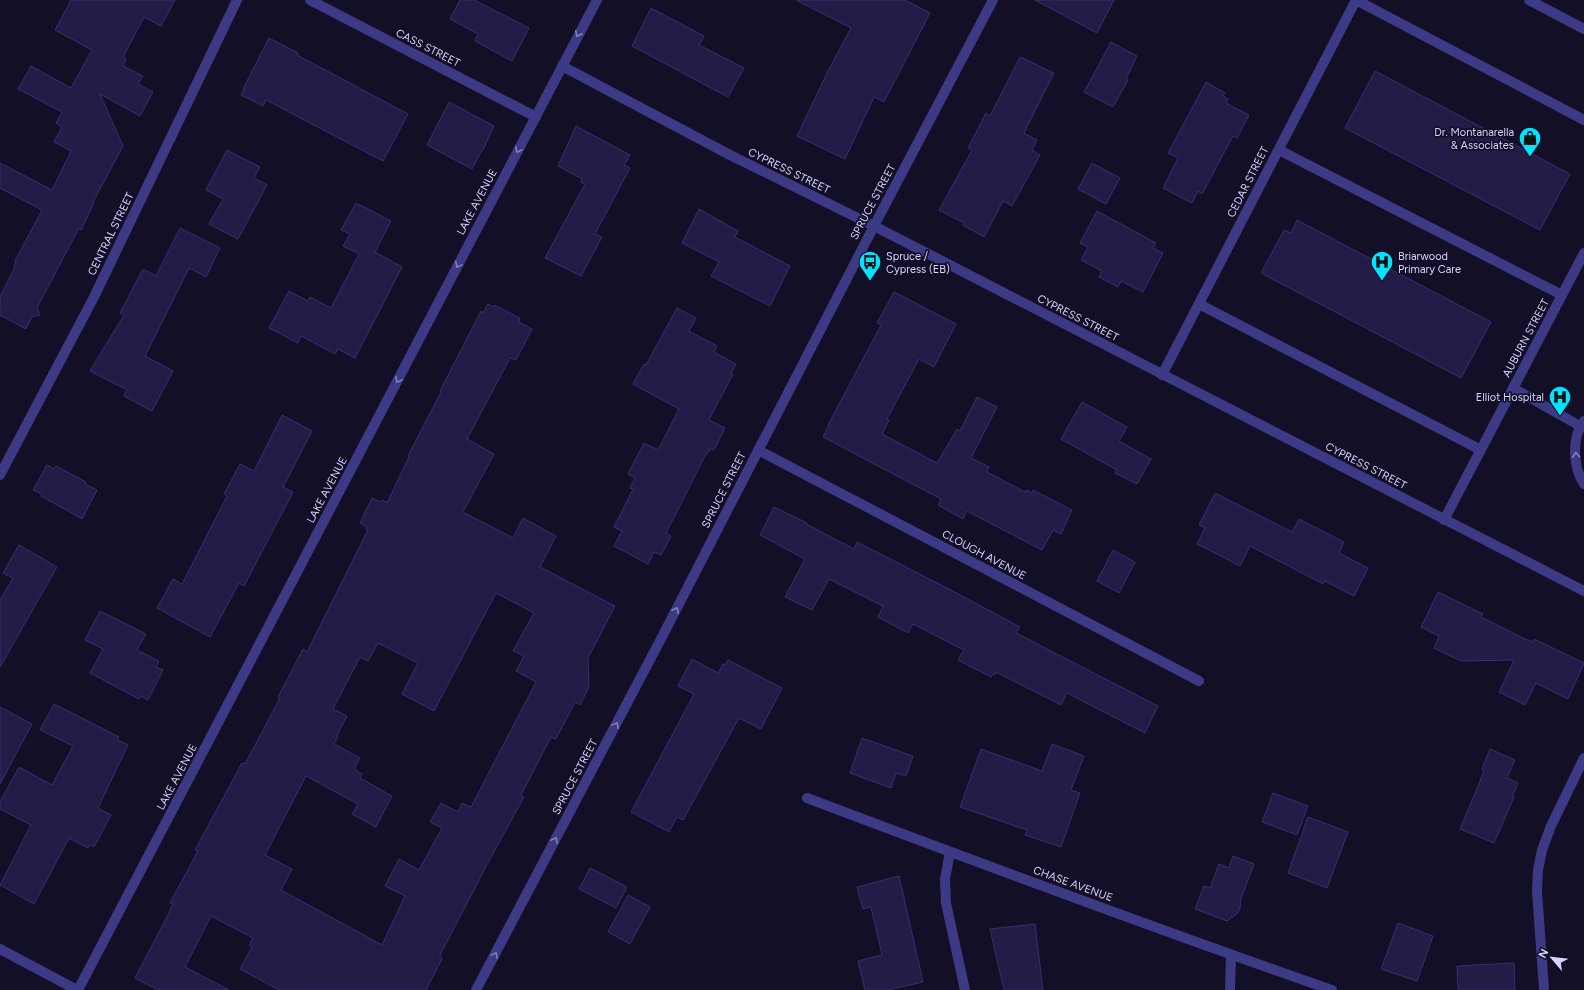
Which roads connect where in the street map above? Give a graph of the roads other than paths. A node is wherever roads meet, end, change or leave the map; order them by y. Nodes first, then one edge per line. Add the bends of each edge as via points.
1 (237, 0) edge
2 (310, 0) edge
3 (597, 0) edge
4 (993, 0) edge
5 (1356, 0) edge
6 (1529, 0) edge
7 (1584, 29) edge
8 (562, 66) junction
9 (536, 117) junction
10 (1584, 120) edge
11 (1279, 150) junction
12 (874, 226) junction
13 (1584, 253) edge
14 (1562, 295) junction
15 (1199, 304) junction
16 (1162, 375) junction
17 (1513, 388) junction
18 (1582, 423) edge
19 (758, 450) junction
20 (1480, 450) junction
21 (0, 475) edge
22 (1584, 484) edge
23 (1444, 520) junction
24 (1584, 591) edge
25 (1199, 681) dead end
26 (1584, 758) edge
27 (808, 798) dead end
28 (950, 852) junction
29 (0, 948) edge
30 (1231, 955) junction
31 (77, 990) edge
32 (476, 990) edge
33 (965, 990) edge
34 (1230, 990) edge
35 (1332, 990) edge
36 (1544, 990) edge

1 - 21 street, CENTRAL STREET via 94,297
2 - 9 street, CASS STREET
3 -> 8 street, LAKE AVENUE
4 - 12 street, SPRUCE STREET
5 - 10 street
5 - 11 street, CEDAR STREET
6 - 7 street
8 - 9 street, LAKE AVENUE
8 - 12 street, CYPRESS STREET via 730,155
9 -> 31 street, LAKE AVENUE
11 - 14 street
11 - 15 street, CEDAR STREET
12 - 16 street, CYPRESS STREET
12 - 19 street, SPRUCE STREET
13 - 14 street, AUBURN STREET
14 - 17 street, AUBURN STREET
15 - 16 street, CEDAR STREET
15 - 20 street
16 - 23 street, CYPRESS STREET
17 - 18 street
17 - 20 street, AUBURN STREET
22 -> 18 street via 1579,476 1575,443
19 - 25 street, CLOUGH AVENUE
32 -> 19 street, SPRUCE STREET
20 - 23 street, AUBURN STREET
23 - 24 street, CYPRESS STREET
26 - 36 street via 1551,826 1538,870 1537,891
27 - 28 street, CHASE AVENUE
28 - 30 street, CHASE AVENUE
28 - 33 street via 945,880 946,903
29 - 31 street
30 - 34 street
30 - 35 street, CHASE AVENUE

